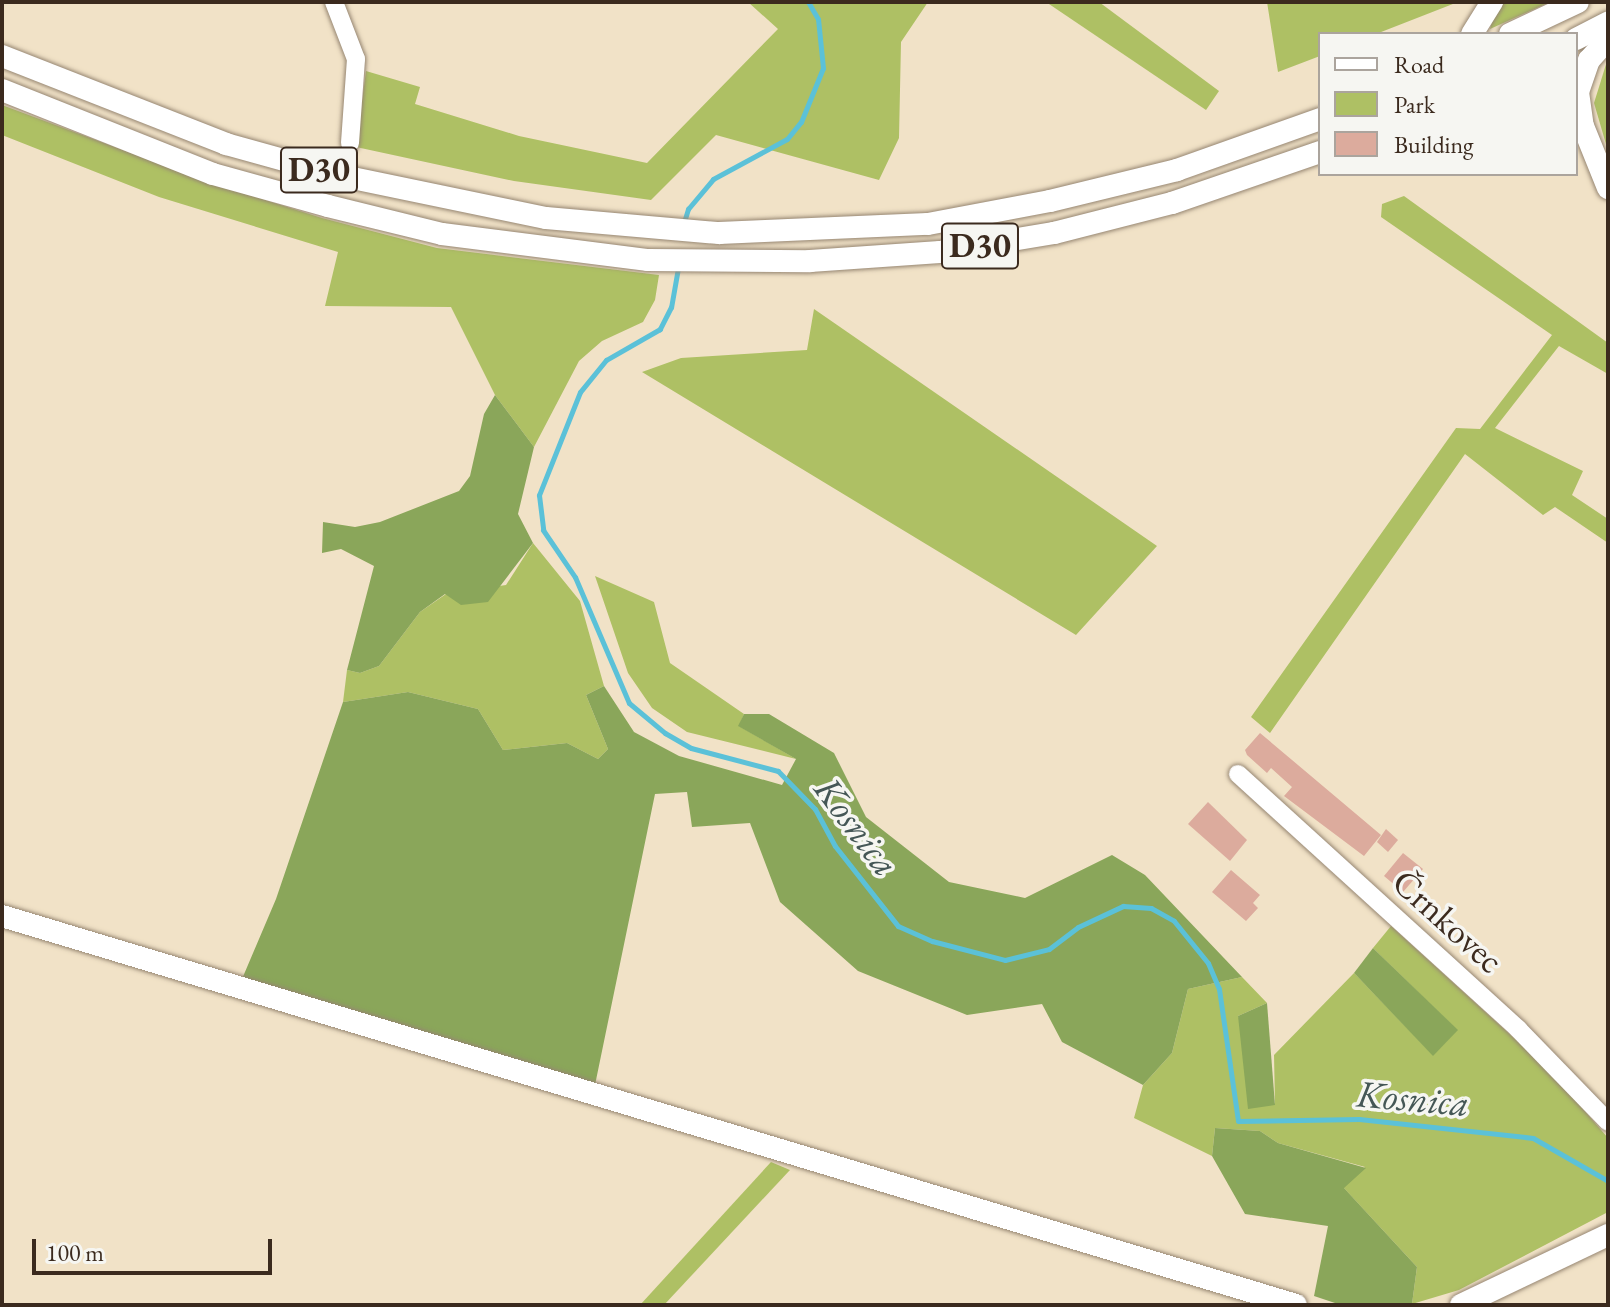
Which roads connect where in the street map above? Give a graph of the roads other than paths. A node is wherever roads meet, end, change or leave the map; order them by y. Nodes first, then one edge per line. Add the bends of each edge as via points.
1 (334, 2) edge
2 (1492, 2) edge
3 (1578, 2) edge
4 (1608, 23) edge
5 (1473, 32) edge
6 (1514, 32) edge
7 (1578, 38) edge
8 (1608, 39) edge
9 (2, 56) edge
10 (2, 90) edge
11 (1318, 120) edge
12 (1578, 135) edge
13 (350, 143) dead end
14 (1318, 153) edge
15 (1593, 156) junction
16 (1608, 188) edge
17 (1238, 774) dead end
18 (2, 916) edge
19 (1608, 1122) edge
20 (1608, 1235) edge
21 (1296, 1305) edge
22 (1461, 1305) edge

1 - 13 street via 356,59
2 - 5 main road
3 - 6 main road
4 - 7 main road
8 - 15 main road via 1589,60 1578,92
9 - 11 main road, D30 via 226,144 338,175 450,202 719,233 928,224 1035,204 1177,170
10 - 14 main road, D30 via 213,174 328,206 442,234 648,260 717,263 940,252 1054,233 1172,203
12 - 15 main road
15 - 16 main road
17 - 19 street, Črnkovec via 1518,1029
18 - 21 main road
20 - 22 main road

